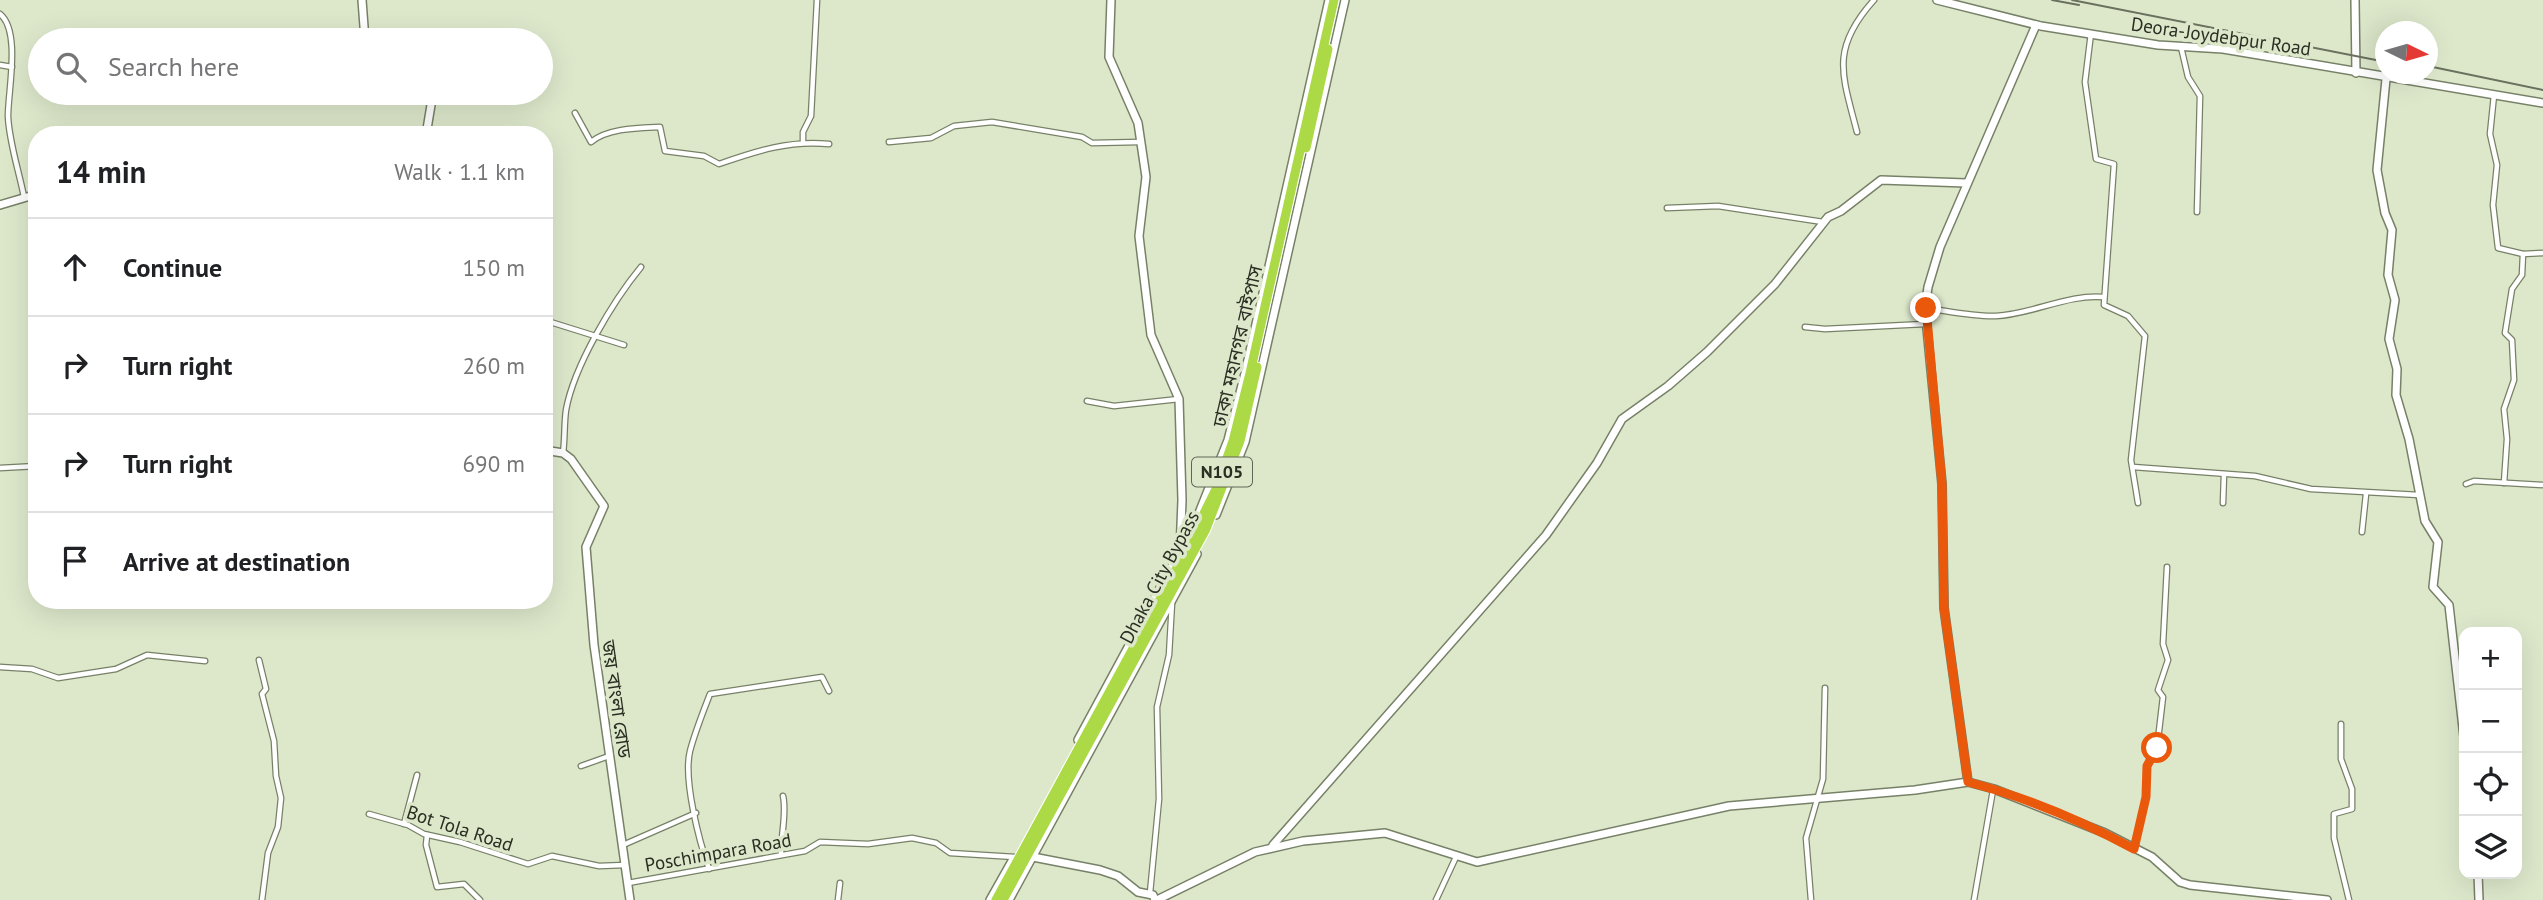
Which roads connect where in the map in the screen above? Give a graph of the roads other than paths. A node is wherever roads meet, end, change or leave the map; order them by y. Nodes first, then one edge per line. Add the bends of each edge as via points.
1 (362, 0) edge
2 (817, 0) edge
3 (1111, 0) edge
4 (1331, 0) edge
5 (1342, 0) edge
6 (1874, 0) edge
7 (1937, 0) edge
8 (2355, 0) edge
9 (0, 14) edge
10 (2036, 25) junction
11 (364, 28) edge
12 (2091, 33) junction
13 (2180, 47) junction
14 (0, 65) edge
15 (12, 67) junction
16 (2356, 73) junction
17 (2375, 77) edge
18 (2386, 84) edge
19 (2422, 84) edge
20 (2494, 94) junction
21 (2543, 103) edge
22 (431, 105) edge
23 (575, 113) dead end
24 (428, 126) edge
25 (1857, 132) dead end
26 (803, 141) junction
27 (889, 142) dead end
28 (1141, 142) junction
29 (829, 144) dead end
30 (1966, 183) junction
31 (28, 197) edge
32 (25, 198) junction
33 (0, 205) edge
34 (1667, 208) dead end
35 (2197, 212) dead end
36 (1823, 222) junction
37 (2523, 254) junction
38 (2543, 254) edge
39 (640, 267) dead end
40 (2104, 297) junction
41 (1926, 308) junction
42 (553, 323) edge
43 (1925, 324) junction
44 (1805, 327) dead end
45 (597, 338) junction
46 (624, 345) dead end
47 (1179, 399) junction
48 (1087, 401) dead end
49 (553, 451) edge
50 (563, 453) junction
51 (28, 466) edge
52 (2133, 467) junction
53 (0, 468) edge
54 (2224, 474) junction
55 (2504, 483) junction
56 (2466, 484) dead end
57 (2543, 485) edge
58 (2366, 494) junction
59 (2419, 495) junction
60 (2138, 503) dead end
61 (2223, 503) dead end
62 (2362, 532) dead end
63 (1180, 551) junction
64 (2167, 567) dead end
65 (1172, 602) junction
66 (258, 660) dead end
67 (205, 661) dead end
68 (0, 667) edge
69 (1825, 688) dead end
70 (829, 691) dead end
71 (2459, 693) edge
72 (2341, 724) dead end
73 (609, 756) junction
74 (580, 766) dead end
75 (417, 775) dead end
76 (1968, 782) junction
77 (1994, 789) junction
78 (783, 796) dead end
79 (1816, 799) junction
80 (696, 813) junction
81 (369, 814) dead end
82 (404, 824) junction
83 (427, 835) junction
84 (623, 845) junction
85 (1273, 846) junction
86 (2134, 849) junction
87 (781, 853) junction
88 (1015, 857) junction
89 (1033, 857) junction
90 (1456, 857) junction
91 (625, 865) junction
92 (709, 869) junction
93 (2478, 879) edge
94 (627, 883) junction
95 (840, 883) dead end
96 (2246, 890) junction
97 (1154, 898) edge
98 (262, 900) edge
99 (480, 900) edge
100 (630, 900) edge
101 (838, 900) edge
102 (990, 900) edge
103 (996, 900) edge
104 (1003, 900) edge
105 (1009, 900) edge
106 (1436, 900) edge
107 (1811, 900) edge
108 (1974, 900) edge
109 (2246, 900) edge
110 (2327, 900) edge
111 (2349, 900) edge
112 (2479, 900) edge

1 - 11 street
2 - 26 street via 811,116
3 - 28 street via 1109,57 1130,101
4 - 63 street via 1228,440
4 - 103 highway, ঢাকা মহানগর বাইপাস / N105 via 1250,373 1216,489
5 - 65 street via 1245,442 1209,530
5 - 104 highway, Dhaka City Bypass / N105 via 1248,407 1223,489 1185,570
6 - 25 street via 1856,20 1845,44 1844,88
7 - 10 street, Deora-Joydebpur Road
8 - 16 street
9 - 15 street via 7,22
10 - 12 street, Deora-Joydebpur Road
10 - 30 street
12 - 13 street, Deora-Joydebpur Road
12 - 40 street via 2085,82 2096,159 2114,164
13 - 16 street, Deora-Joydebpur Road via 2223,49
13 - 35 street via 2188,77 2199,93
14 - 15 street
15 - 32 street via 9,121
16 - 17 street, Deora-Joydebpur Road
18 - 59 street via 2377,170 2392,230 2388,275 2395,300 2389,339 2397,369 2396,395
19 - 20 street, Deora-Joydebpur Road
20 - 21 street, Deora-Joydebpur Road
20 - 37 street via 2490,134 2497,165 2493,205 2498,248
22 - 24 street
23 - 26 street via 591,142 619,131 660,127 665,152 704,156 719,164
26 - 29 street
27 - 28 street via 931,138 954,126 992,122 1092,143
28 - 47 street via 1146,188 1139,236 1151,335
30 - 36 street via 1881,180
30 - 41 street via 1932,268
31 - 32 street
32 - 33 street
34 - 36 street via 1718,206
36 - 85 street via 1775,284 1707,352 1622,419 1546,535
37 - 38 street
37 - 55 street via 2522,275 2512,288 2505,332 2512,340 2514,378 2504,409
39 - 45 street via 614,300
40 - 41 street via 2084,295 2048,308 1995,316
40 - 52 street via 2105,307 2128,316 2145,334
41 - 43 street
42 - 45 street
43 - 44 street
43 - 76 street via 1942,484 1944,608
45 - 46 street
45 - 50 street via 573,385
47 - 48 street via 1114,406
47 - 63 street
49 - 50 street
50 - 73 street, জয় বাংলা রোড via 579,467 604,506 586,547
51 - 53 street
52 - 54 street
52 - 60 street
54 - 58 street
54 - 61 street
55 - 56 street
55 - 57 street
58 - 59 street
58 - 62 street
59 - 71 street via 2425,522 2438,542 2433,587 2449,605
63 - 88 street
64 - 86 street via 2163,643 2168,660 2158,690 2163,697 2157,748 2147,766 2146,797
65 - 89 street
65 - 97 street via 1169,655 1157,707
66 - 98 street via 267,690 262,694 281,798
67 - 68 street via 147,655 116,668 58,678 32,669
69 - 79 street via 1825,766
70 - 80 street via 822,677 710,694 690,752
72 - 111 street via 2341,759 2352,789 2352,809 2336,812 2334,838
73 - 74 street
73 - 84 street, জয় বাংলা রোড
75 - 82 street
76 - 77 street
76 - 79 street
77 - 86 street
77 - 108 street
78 - 87 street
79 - 90 street via 1729,806 1477,862
79 - 107 street via 1806,838
80 - 84 street
80 - 92 street
81 - 82 street, Bot Tola Road
82 - 83 street, Bot Tola Road
83 - 91 street, Bot Tola Road via 528,864 552,856 598,866
83 - 99 street via 438,887 466,885
84 - 91 street, জয় বাংলা রোড
85 - 90 street via 1385,833
85 - 97 street
86 - 96 street via 2180,882
87 - 88 street, Poschimpara Road via 806,851 820,842 877,844 912,838 936,843 950,853
87 - 92 street, Poschimpara Road
88 - 102 street
89 - 97 street via 1118,876
89 - 105 street
90 - 106 street
91 - 94 street, জয় বাংলা রোড
92 - 94 street, Poschimpara Road
93 - 112 street
94 - 100 street, জয় বাংলা রোড
95 - 101 street
96 - 109 street
96 - 110 street

